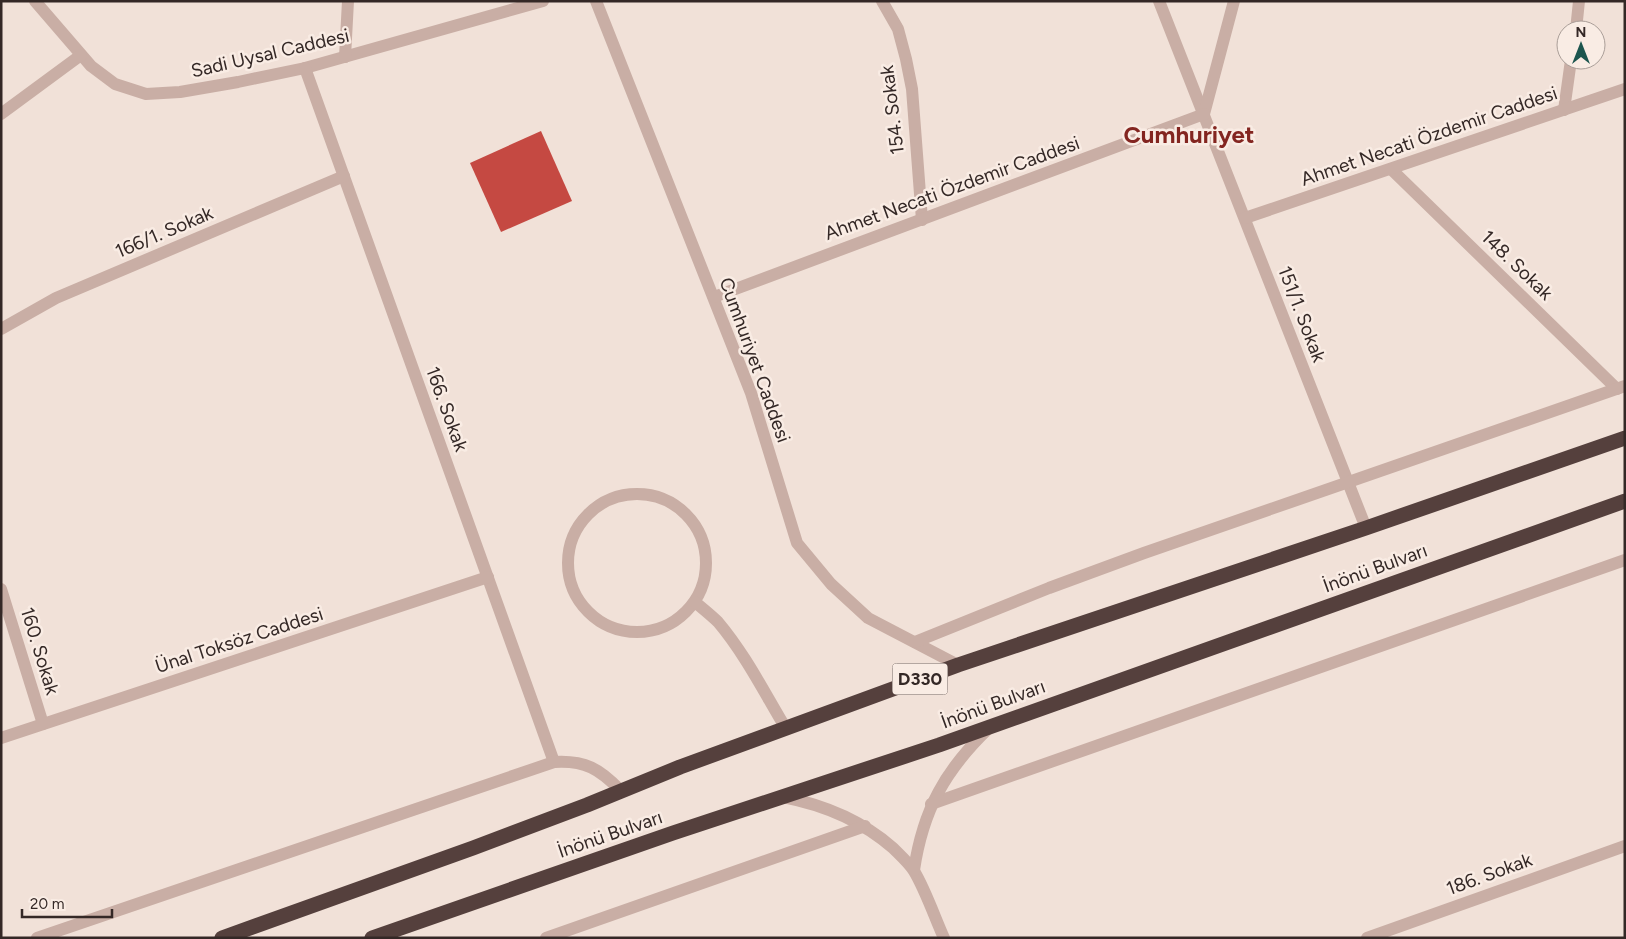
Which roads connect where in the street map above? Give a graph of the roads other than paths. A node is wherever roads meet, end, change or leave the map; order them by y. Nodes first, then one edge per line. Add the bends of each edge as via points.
1 (35, 1) edge
2 (348, 1) edge
3 (543, 1) edge
4 (596, 1) edge
5 (882, 1) edge
6 (1159, 1) edge
7 (1234, 1) edge
8 (1579, 1) edge
9 (1577, 20) edge
10 (81, 55) junction
11 (345, 57) junction
12 (305, 68) junction
13 (1570, 70) edge
14 (1625, 89) edge
15 (1564, 110) junction
16 (1, 114) edge
17 (1204, 114) junction
18 (1391, 169) junction
19 (344, 176) junction
20 (1244, 218) junction
21 (922, 220) junction
22 (714, 297) junction
23 (1, 329) edge
24 (1621, 388) edge
25 (1625, 438) edge
26 (1348, 482) junction
27 (1625, 501) edge
28 (1366, 528) junction
29 (1625, 560) edge
30 (488, 577) junction
31 (1, 589) edge
32 (695, 602) junction
33 (915, 642) junction
34 (958, 665) junction
35 (43, 724) junction
36 (989, 727) junction
37 (785, 728) junction
38 (1, 738) edge
39 (554, 762) junction
40 (621, 791) junction
41 (783, 797) junction
42 (932, 804) junction
43 (865, 826) junction
44 (1625, 846) edge
45 (914, 870) junction
46 (37, 938) edge
47 (222, 938) edge
48 (372, 938) edge
49 (546, 938) edge
50 (944, 938) edge
51 (1367, 938) edge

1 - 10 street, Sadi Uysal Caddesi
2 - 11 street
3 - 11 street, Sadi Uysal Caddesi
4 - 22 street, Cumhuriyet Caddesi
5 - 21 street, 154. Sokak via 898,29 912,89
6 - 17 street, 151/1. Sokak
7 - 17 street
8 - 9 street
10 - 12 street, Sadi Uysal Caddesi via 115,84 146,94 180,92
10 - 16 street
11 - 12 street, Sadi Uysal Caddesi
12 - 19 street, 166. Sokak
13 - 15 street
14 - 15 street, Ahmet Necati Özdemir Caddesi
15 - 18 street, Ahmet Necati Özdemir Caddesi
17 - 20 street, 151/1. Sokak
17 - 21 street, Ahmet Necati Özdemir Caddesi
18 - 20 street, Ahmet Necati Özdemir Caddesi
18 - 24 street, 148. Sokak
19 - 23 street, 166/1. Sokak via 56,298
19 - 30 street, 166. Sokak
20 - 26 street, 151/1. Sokak
21 - 22 street, Ahmet Necati Özdemir Caddesi
22 - 33 street, Cumhuriyet Caddesi via 751,393 797,543 831,584 868,618
24 - 26 street
25 - 28 highway, İnönü Bulvarı / D330
26 - 28 street, 151/1. Sokak
26 - 33 street via 1049,588
27 - 36 highway, İnönü Bulvarı
28 - 34 highway, İnönü Bulvarı / D330
29 - 42 street
30 - 35 street, Ünal Toksöz Caddesi
30 - 39 street, 166. Sokak
31 - 35 street, 160. Sokak
32 - 32 street via 704,581 706,558 701,536 688,516 670,502 648,495 625,495 603,502 585,517 573,536 567,558 569,580 578,601 594,618 614,629 636,633 659,629 679,618
32 - 37 street via 717,621 732,641
33 - 34 street, Cumhuriyet Caddesi
34 - 37 highway, İnönü Bulvarı / D330
35 - 38 street, Ünal Toksöz Caddesi
36 - 41 highway, İnönü Bulvarı
36 - 42 street via 950,770
37 - 40 highway, İnönü Bulvarı / D330
39 - 40 street, İnönü Bulvarı via 580,762 590,766
39 - 46 street, İnönü Bulvarı
40 - 47 highway, İnönü Bulvarı / D330
41 - 43 street via 825,807
41 - 48 highway, İnönü Bulvarı
42 - 45 street via 918,844
43 - 45 street
43 - 49 street
44 - 51 street, 186. Sokak
45 - 50 street

